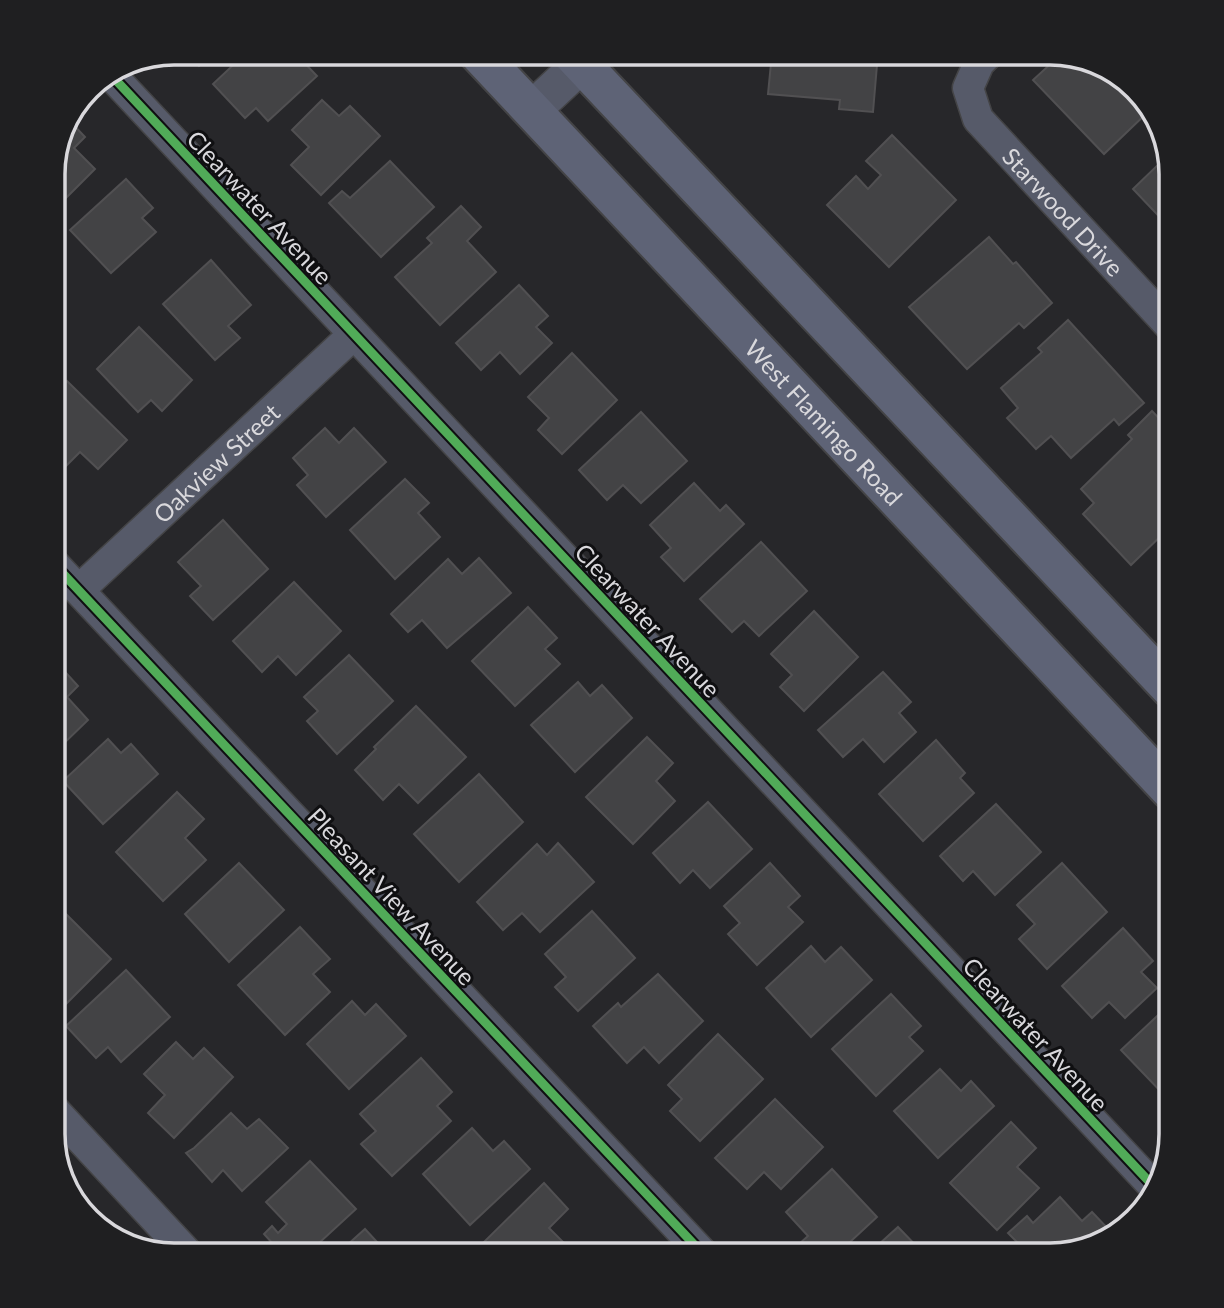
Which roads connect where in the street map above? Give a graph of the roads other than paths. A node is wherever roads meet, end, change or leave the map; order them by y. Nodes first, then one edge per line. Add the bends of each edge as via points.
1 (490, 65) edge
2 (574, 65) edge
3 (590, 65) edge
4 (978, 65) edge
5 (117, 81) edge
6 (532, 110) junction
7 (1159, 314) edge
8 (353, 335) junction
9 (65, 575) edge
10 (79, 590) junction
11 (1159, 676) edge
12 (1159, 778) edge
13 (65, 1123) edge
14 (1148, 1181) edge
15 (178, 1243) edge
16 (693, 1243) edge

1 - 6 main road, West Flamingo Road
2 - 6 street
3 - 11 main road
4 - 7 street, Starwood Drive via 968,88 978,119
5 - 8 street, Clearwater Avenue
6 - 12 main road, West Flamingo Road
8 - 10 street, Oakview Street
8 - 14 street, Clearwater Avenue
9 - 10 street, Pleasant View Avenue
10 - 16 street, Pleasant View Avenue
13 - 15 street

